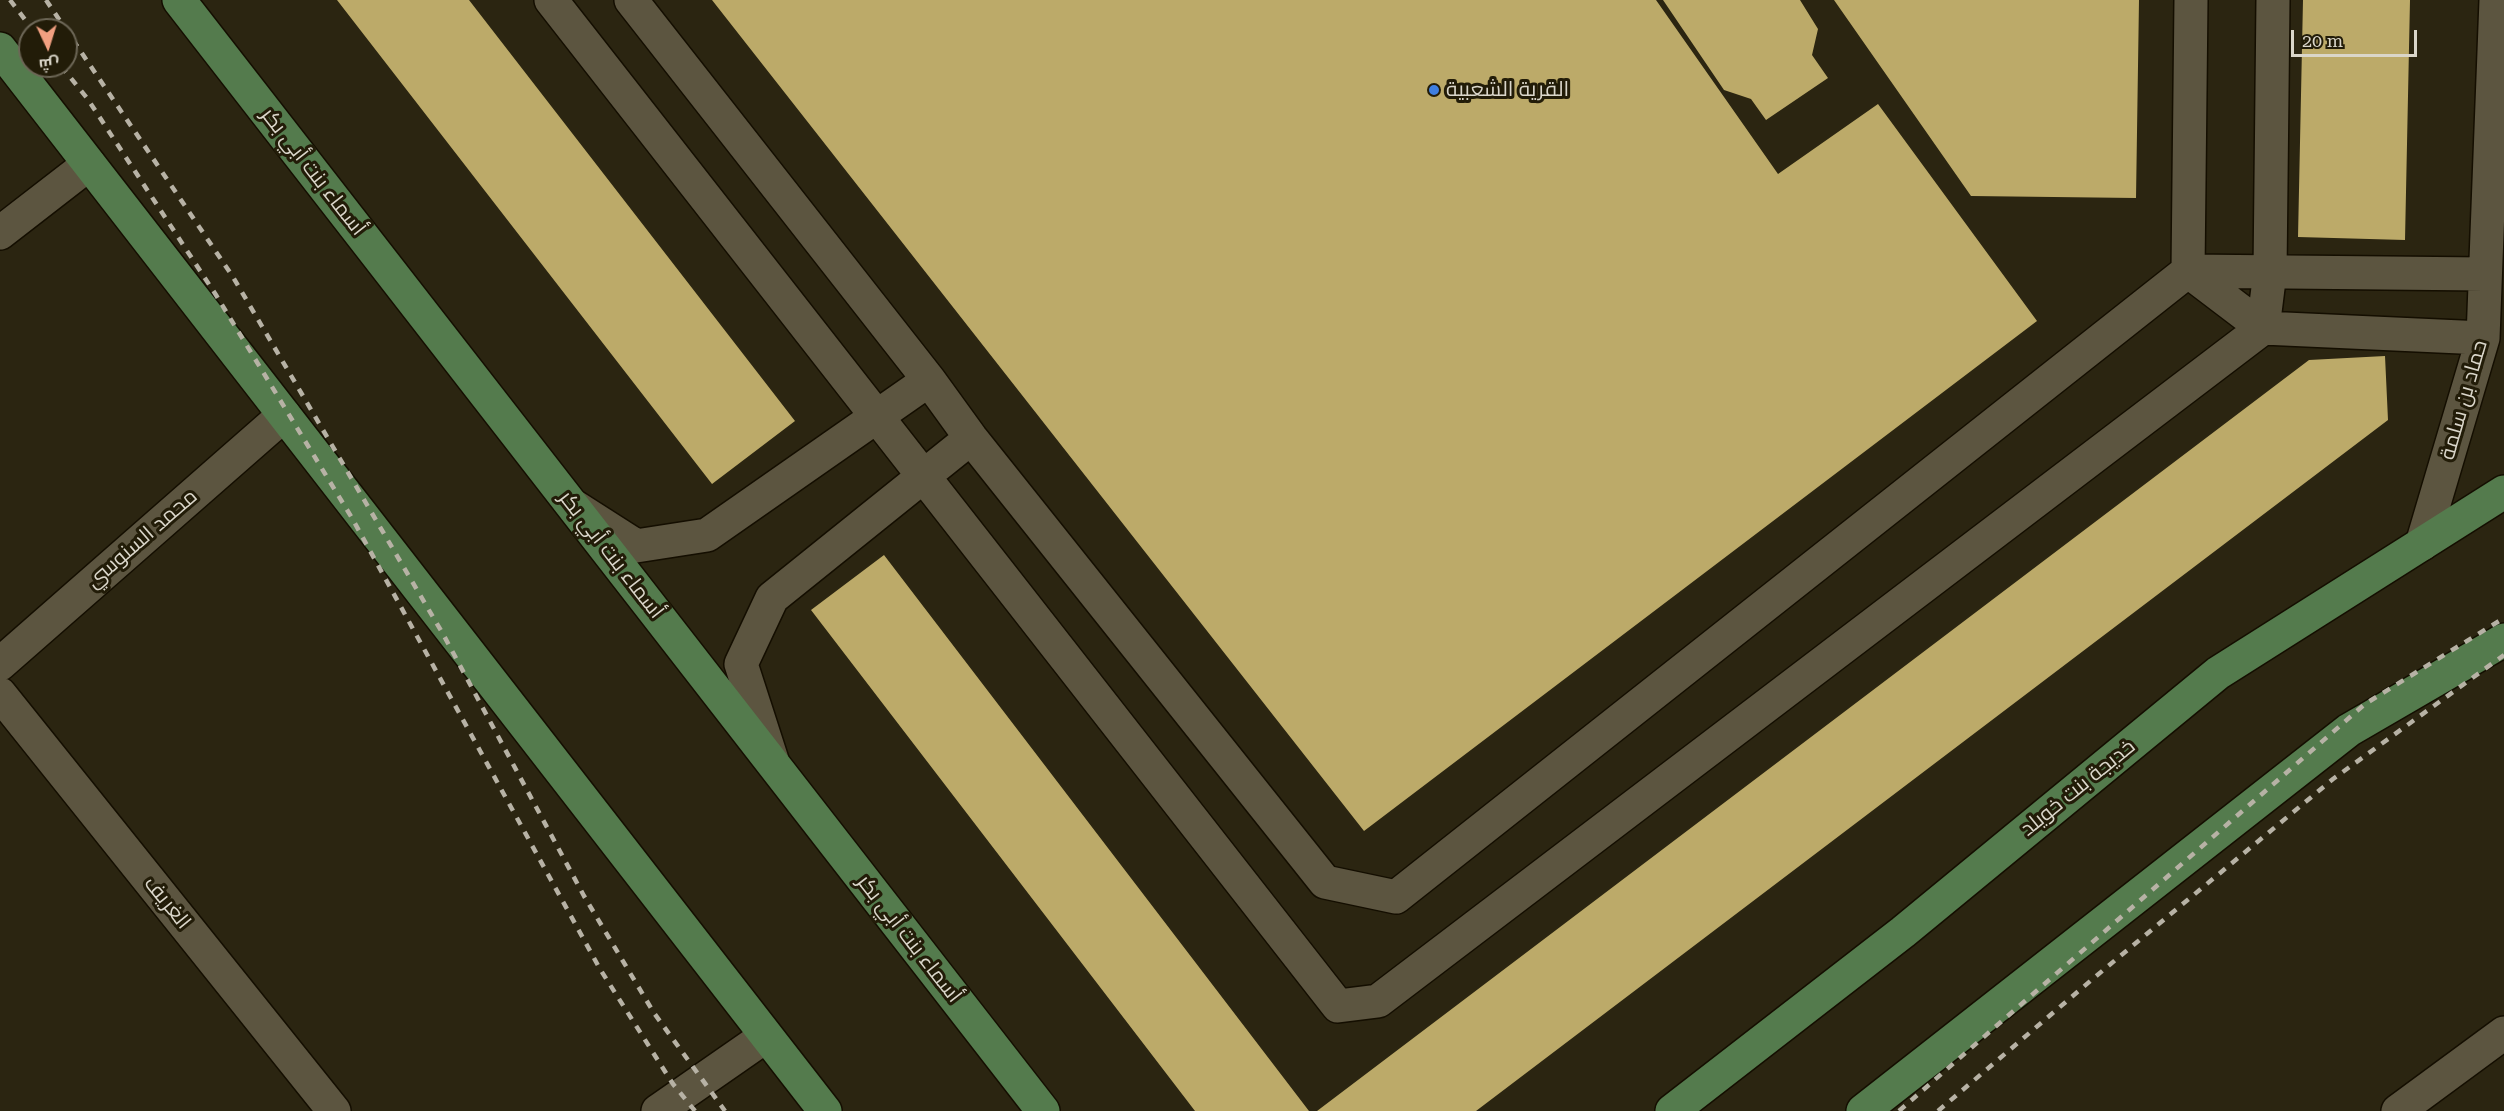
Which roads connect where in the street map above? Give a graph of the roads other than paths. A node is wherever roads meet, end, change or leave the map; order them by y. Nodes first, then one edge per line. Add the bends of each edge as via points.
1 (179, 0) edge
2 (551, 0) edge
3 (631, 0) edge
4 (2191, 0) edge
5 (2273, 0) edge
6 (2496, 0) edge
7 (0, 49) edge
8 (89, 164) junction
9 (0, 232) edge
10 (2188, 271) junction
11 (2270, 272) junction
12 (2484, 274) junction
13 (2263, 328) junction
14 (2483, 338) junction
15 (929, 380) junction
16 (284, 415) junction
17 (877, 417) junction
18 (970, 438) junction
19 (924, 477) junction
20 (2504, 492) edge
21 (572, 505) junction
22 (2422, 544) junction
23 (2504, 640) edge
24 (0, 664) edge
25 (0, 694) edge
26 (773, 764) junction
27 (2504, 1033) edge
28 (766, 1036) junction
29 (334, 1111) edge
30 (658, 1111) edge
31 (825, 1111) edge
32 (1042, 1111) edge
33 (1672, 1111) edge
34 (1863, 1111) edge
35 (2398, 1111) edge

1 - 21 main road, أسماء بنت أبي بكر
2 - 17 street
3 - 15 street
4 - 10 street
5 - 11 street
6 - 12 street, حماد بن سلمة
7 - 8 main road
8 - 9 street
8 - 16 main road
10 - 11 street
10 - 13 street
10 - 18 street via 1396,897 1325,882
11 - 12 street
11 - 13 street
12 - 14 street, حماد بن سلمة
13 - 14 street
13 - 19 street via 1378,1001 1338,1006
14 - 22 street, حماد بن سلمة
15 - 17 street
15 - 18 street
16 - 24 street, محمد السنوسي
16 - 28 main road
17 - 19 street
17 - 21 street via 708,535 636,546
18 - 19 street
19 - 26 street via 772,598 741,664
20 - 22 main road, خديجة بنت خويلد
21 - 26 main road, أسماء بنت أبي بكر
22 - 33 main road, خديجة بنت خويلد via 2218,673 1903,932
23 - 34 main road via 2349,730
25 - 29 street, الغريف
26 - 32 main road, أسماء بنت أبي بكر
27 - 35 street
28 - 30 street
28 - 31 main road

